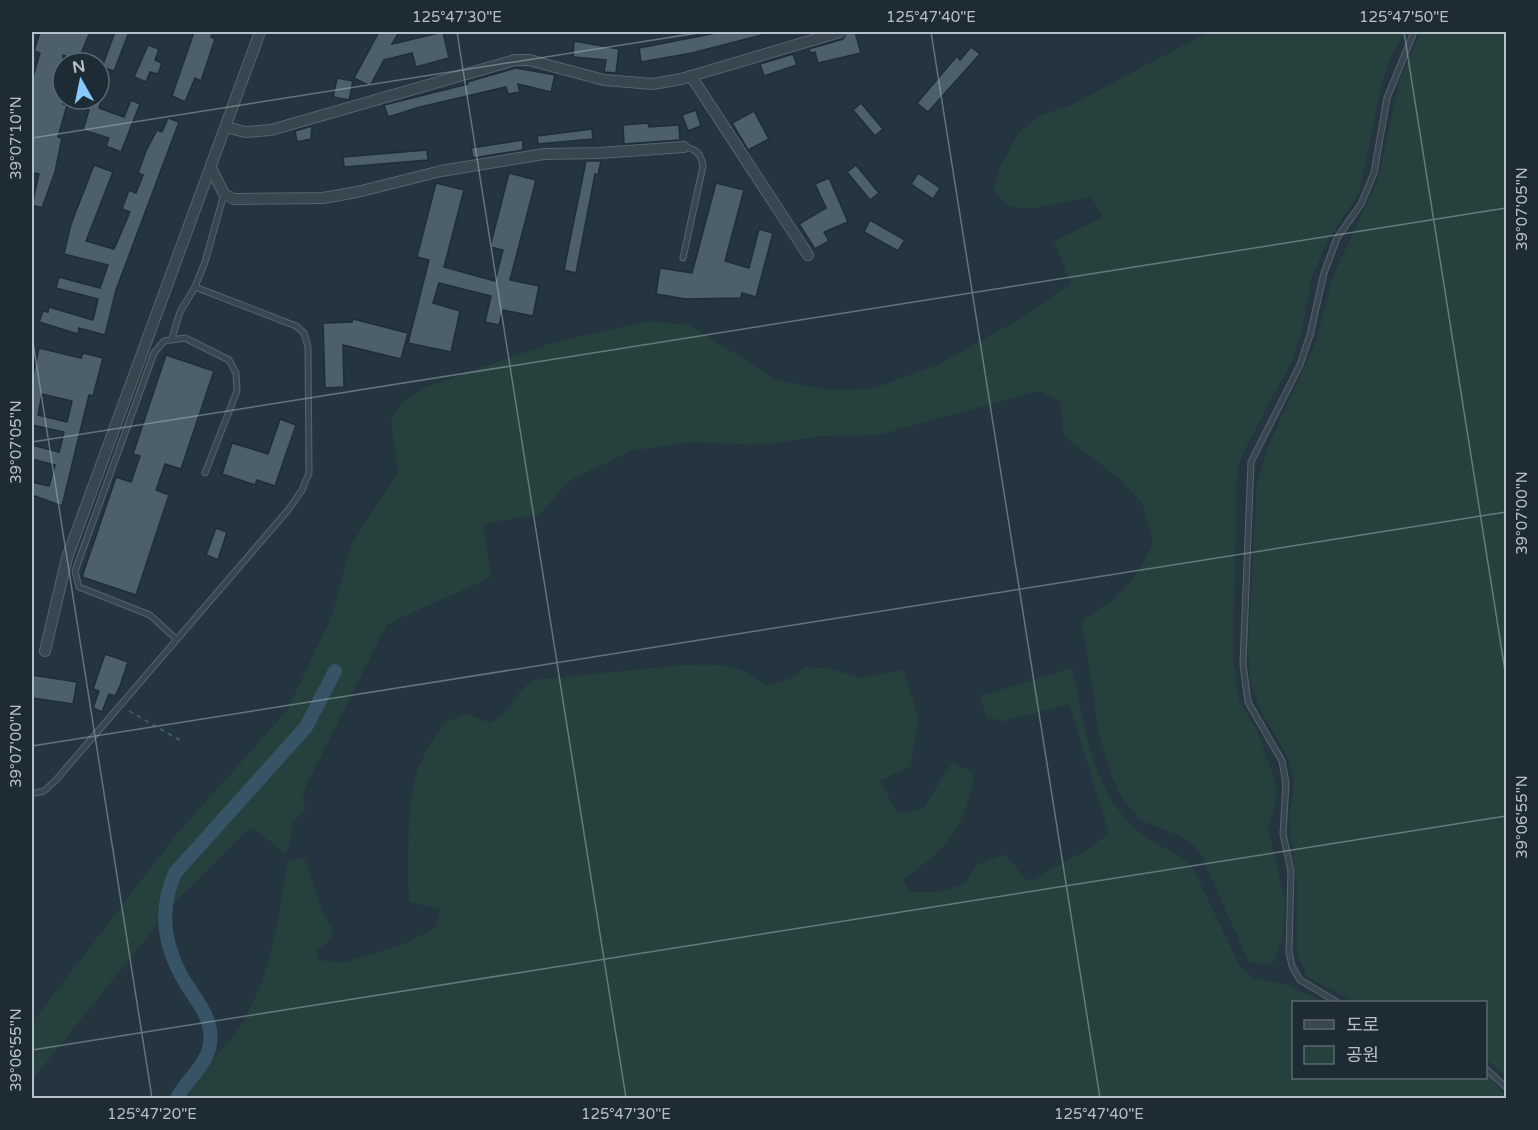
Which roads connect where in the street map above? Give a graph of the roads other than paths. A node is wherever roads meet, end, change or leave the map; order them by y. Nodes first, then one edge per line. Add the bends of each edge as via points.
1 (260, 32) edge
2 (840, 32) edge
3 (1414, 32) edge
4 (691, 76) junction
5 (226, 127) junction
6 (684, 147) joint
7 (211, 168) junction
8 (224, 194) junction
9 (808, 255) dead end
10 (683, 258) dead end
11 (195, 287) junction
12 (172, 338) junction
13 (205, 473) dead end
14 (175, 638) junction
15 (45, 651) dead end
16 (35, 793) dead end
17 (1335, 1001) edge
18 (1487, 1071) edge
19 (1506, 1087) edge

1 - 5 street
2 - 4 street
3 - 17 lane via 1387,98 1374,173 1361,204 1337,238 1300,365 1251,462 1243,664 1248,702 1282,761 1287,783 1283,834 1291,871 1292,966 1300,980
4 - 5 street via 633,84 515,60 271,130 245,132
4 - 9 street
5 - 7 street
6 - 8 street via 544,154 441,171 323,198 243,201
6 - 10 lane via 693,148 701,156 703,166
7 - 8 street
7 - 15 street via 67,558
8 - 11 lane
11 - 12 lane via 180,312
11 - 14 lane via 296,326 304,333 308,347 310,462 302,490 289,509
12 - 13 lane via 185,338 229,360 236,373 237,391
12 - 14 lane via 154,352 75,571 79,587 150,615
14 - 16 lane via 56,780 44,791
18 - 19 lane

